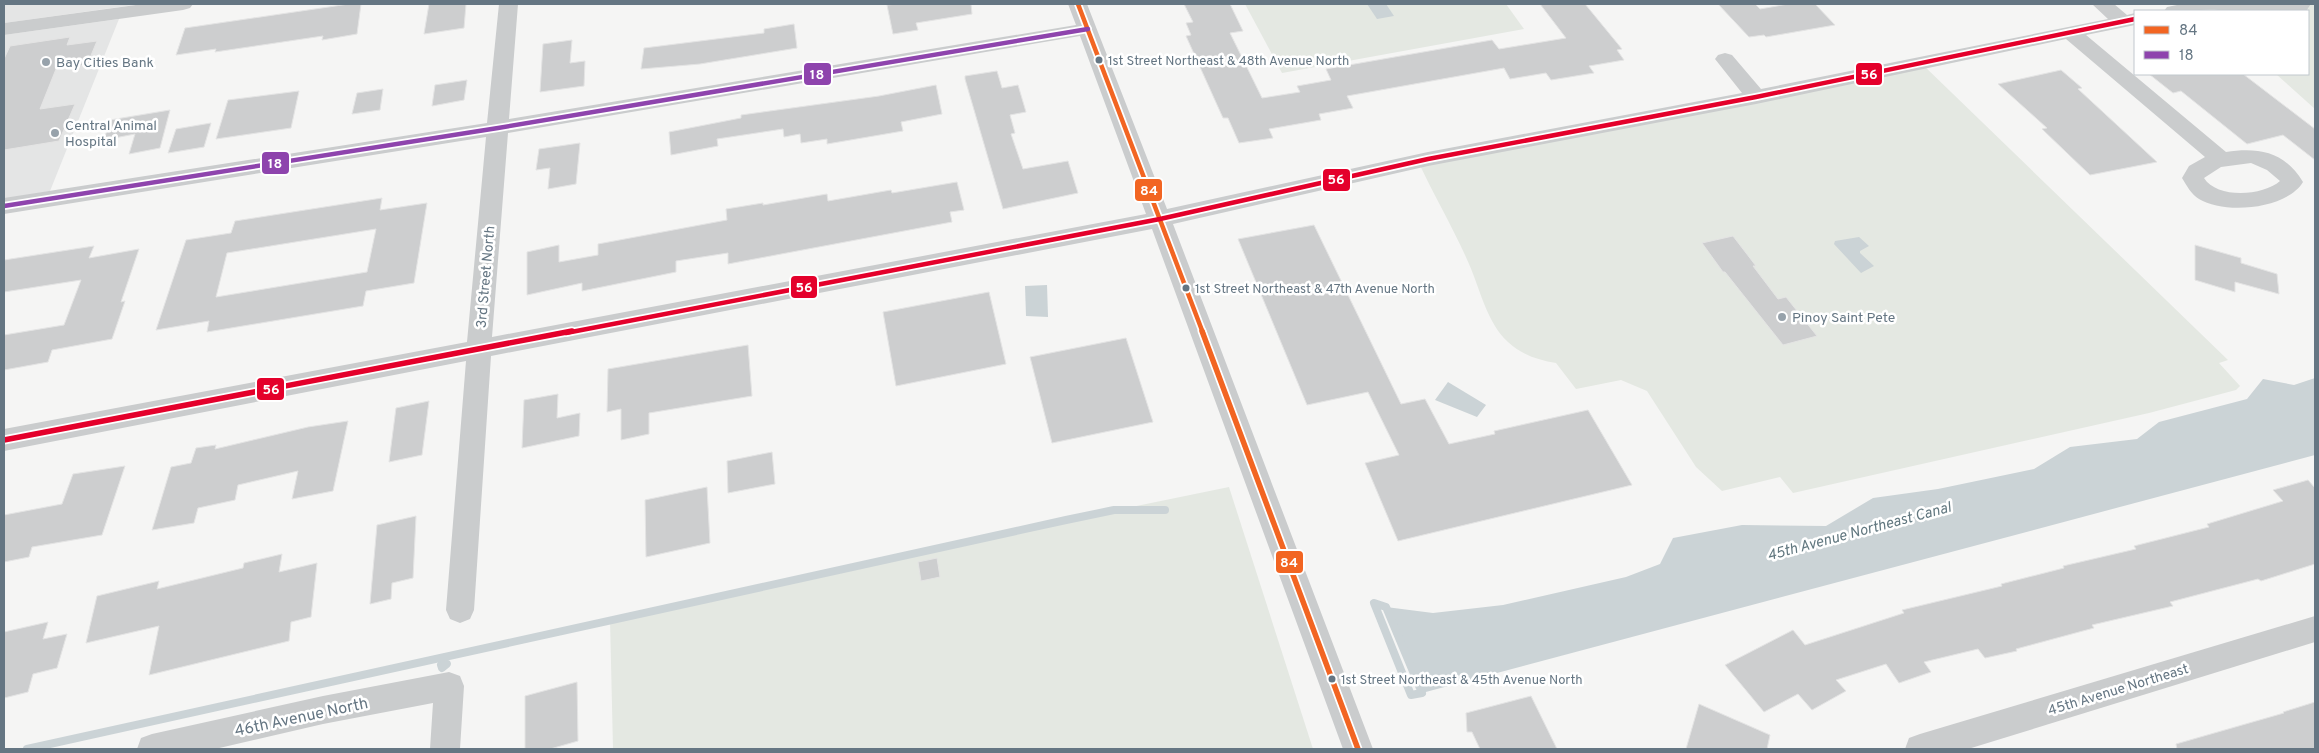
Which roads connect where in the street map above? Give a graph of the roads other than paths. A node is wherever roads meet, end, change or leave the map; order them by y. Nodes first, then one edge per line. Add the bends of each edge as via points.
1 (183, 4) edge
2 (508, 4) edge
3 (1078, 4) edge
4 (2102, 4) edge
5 (2213, 4) edge
6 (2219, 4) edge
7 (2305, 7) edge
8 (2180, 10) edge
9 (2265, 10) edge
10 (2292, 10) edge
11 (2129, 21) edge
12 (4, 29) edge
13 (1088, 30) junction
14 (2071, 33) junction
15 (1725, 59) dead end
16 (1756, 97) junction
17 (498, 128) junction
18 (2222, 160) dead end
19 (4, 206) edge
20 (1160, 219) junction
21 (479, 350) junction
22 (4, 440) edge
23 (460, 610) dead end
24 (2315, 629) edge
25 (152, 749) edge
26 (445, 749) edge
27 (1358, 749) edge
28 (1920, 749) edge

1 - 12 street
2 - 17 street, 3rd Street North
3 - 13 street
4 - 11 street
5 - 8 street
6 - 9 street
7 - 10 street
11 - 14 street
13 - 17 street
13 - 20 street
14 - 16 street
14 - 18 street
15 - 16 street
16 - 20 street via 1428,159
17 - 19 street
17 - 21 street, 3rd Street North
20 - 21 street
20 - 27 street
21 - 22 street
21 - 23 street, 3rd Street North
24 - 28 street, 45th Avenue Northeast
25 - 26 street, 46th Avenue North via 323,710 450,686

